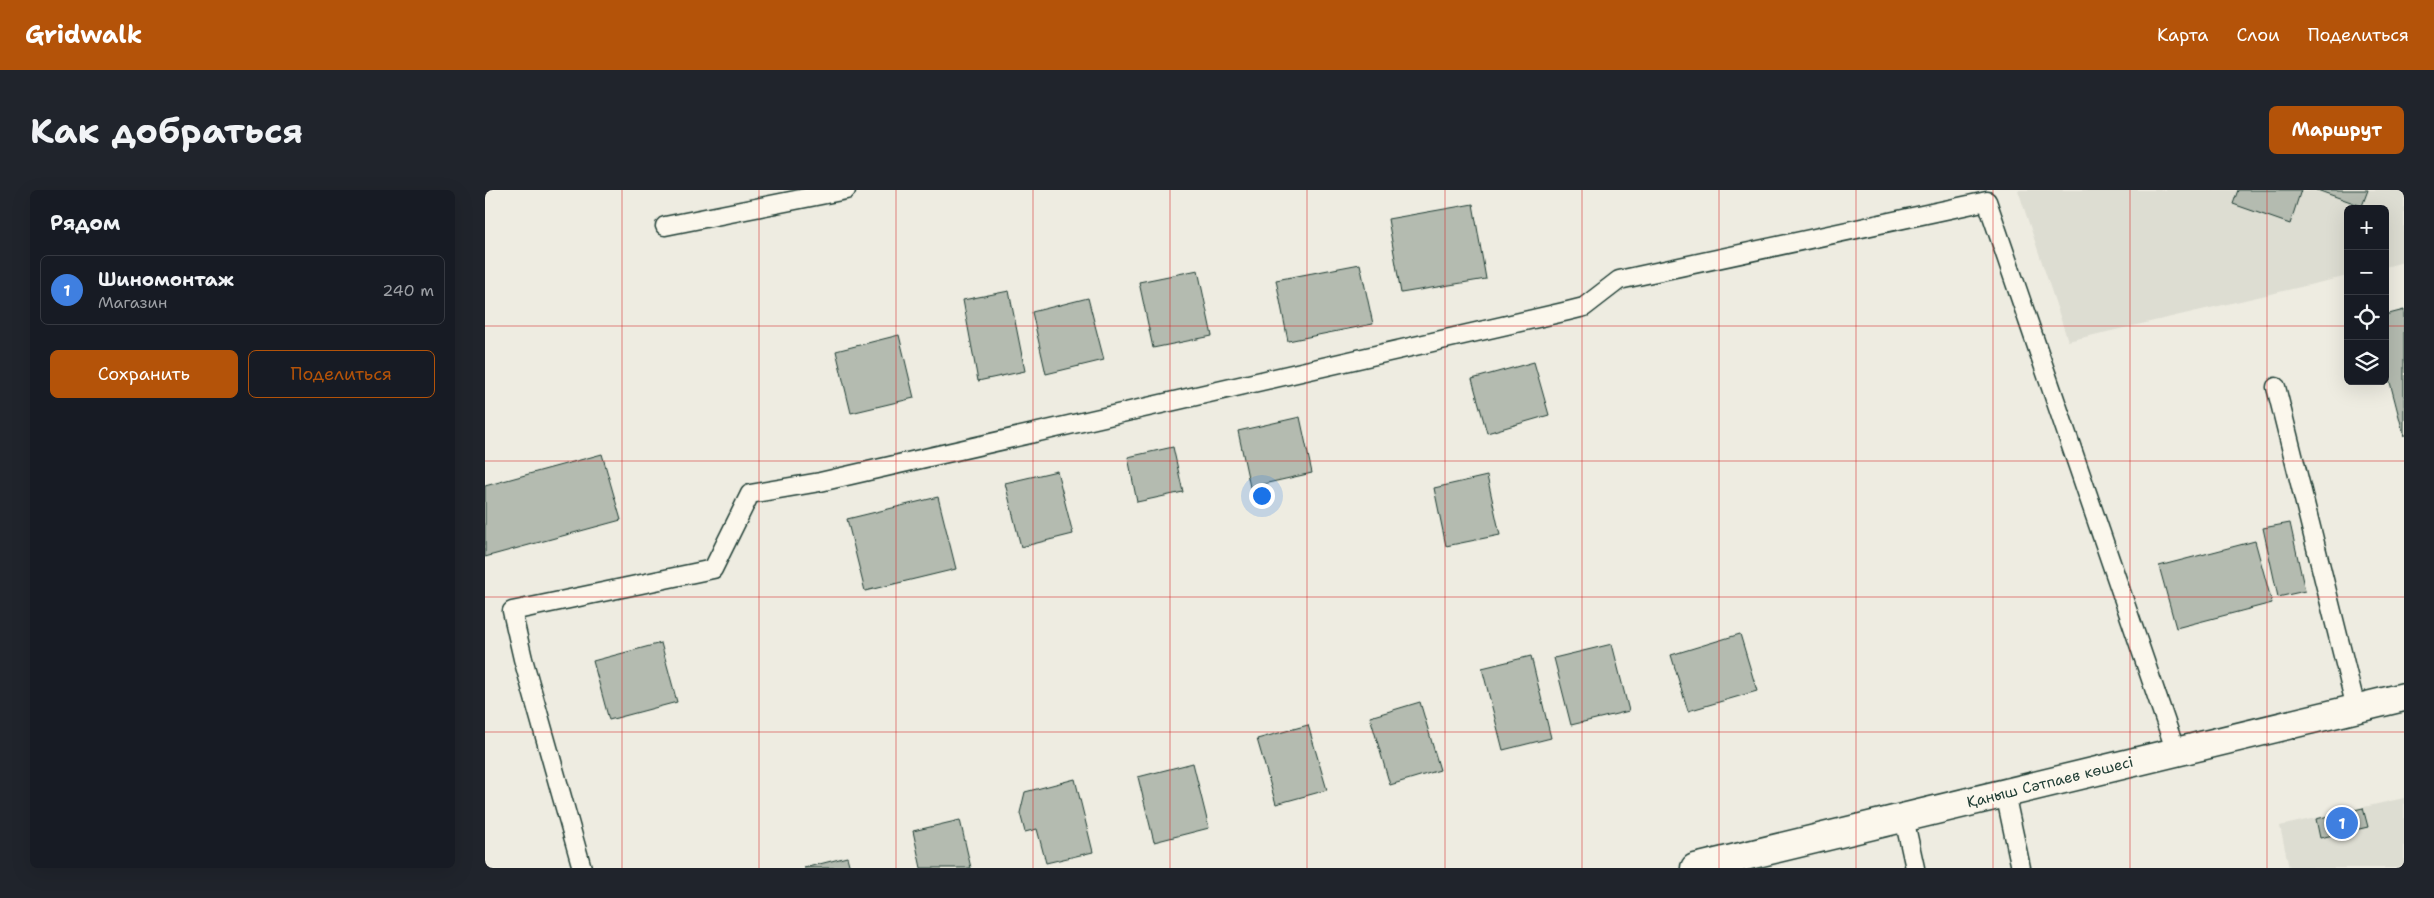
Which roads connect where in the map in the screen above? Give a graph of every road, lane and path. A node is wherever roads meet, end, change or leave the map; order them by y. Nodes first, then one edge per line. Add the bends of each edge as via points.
1 (846, 190) edge
2 (1985, 196) edge
3 (665, 226) dead end
4 (2276, 387) dead end
5 (2404, 697) edge
6 (2356, 708) junction
7 (2176, 752) junction
8 (2005, 794) junction
9 (1904, 818) junction
10 (582, 868) edge
11 (1695, 868) edge
12 (1915, 868) edge
13 (2021, 868) edge

1 - 3 lane
2 - 7 lane
2 - 10 lane via 1619,280 1584,307 1568,311 821,482 750,494 713,569 512,611
4 - 6 lane
5 - 6 street, Қаныш Сәтпаев көшесі
6 - 7 street, Қаныш Сәтпаев көшесі
7 - 8 street, Қаныш Сәтпаев көшесі
8 - 9 street, Қаныш Сәтпаев көшесі
8 - 13 lane
9 - 11 street, Қаныш Сәтпаев көшесі
9 - 12 lane

